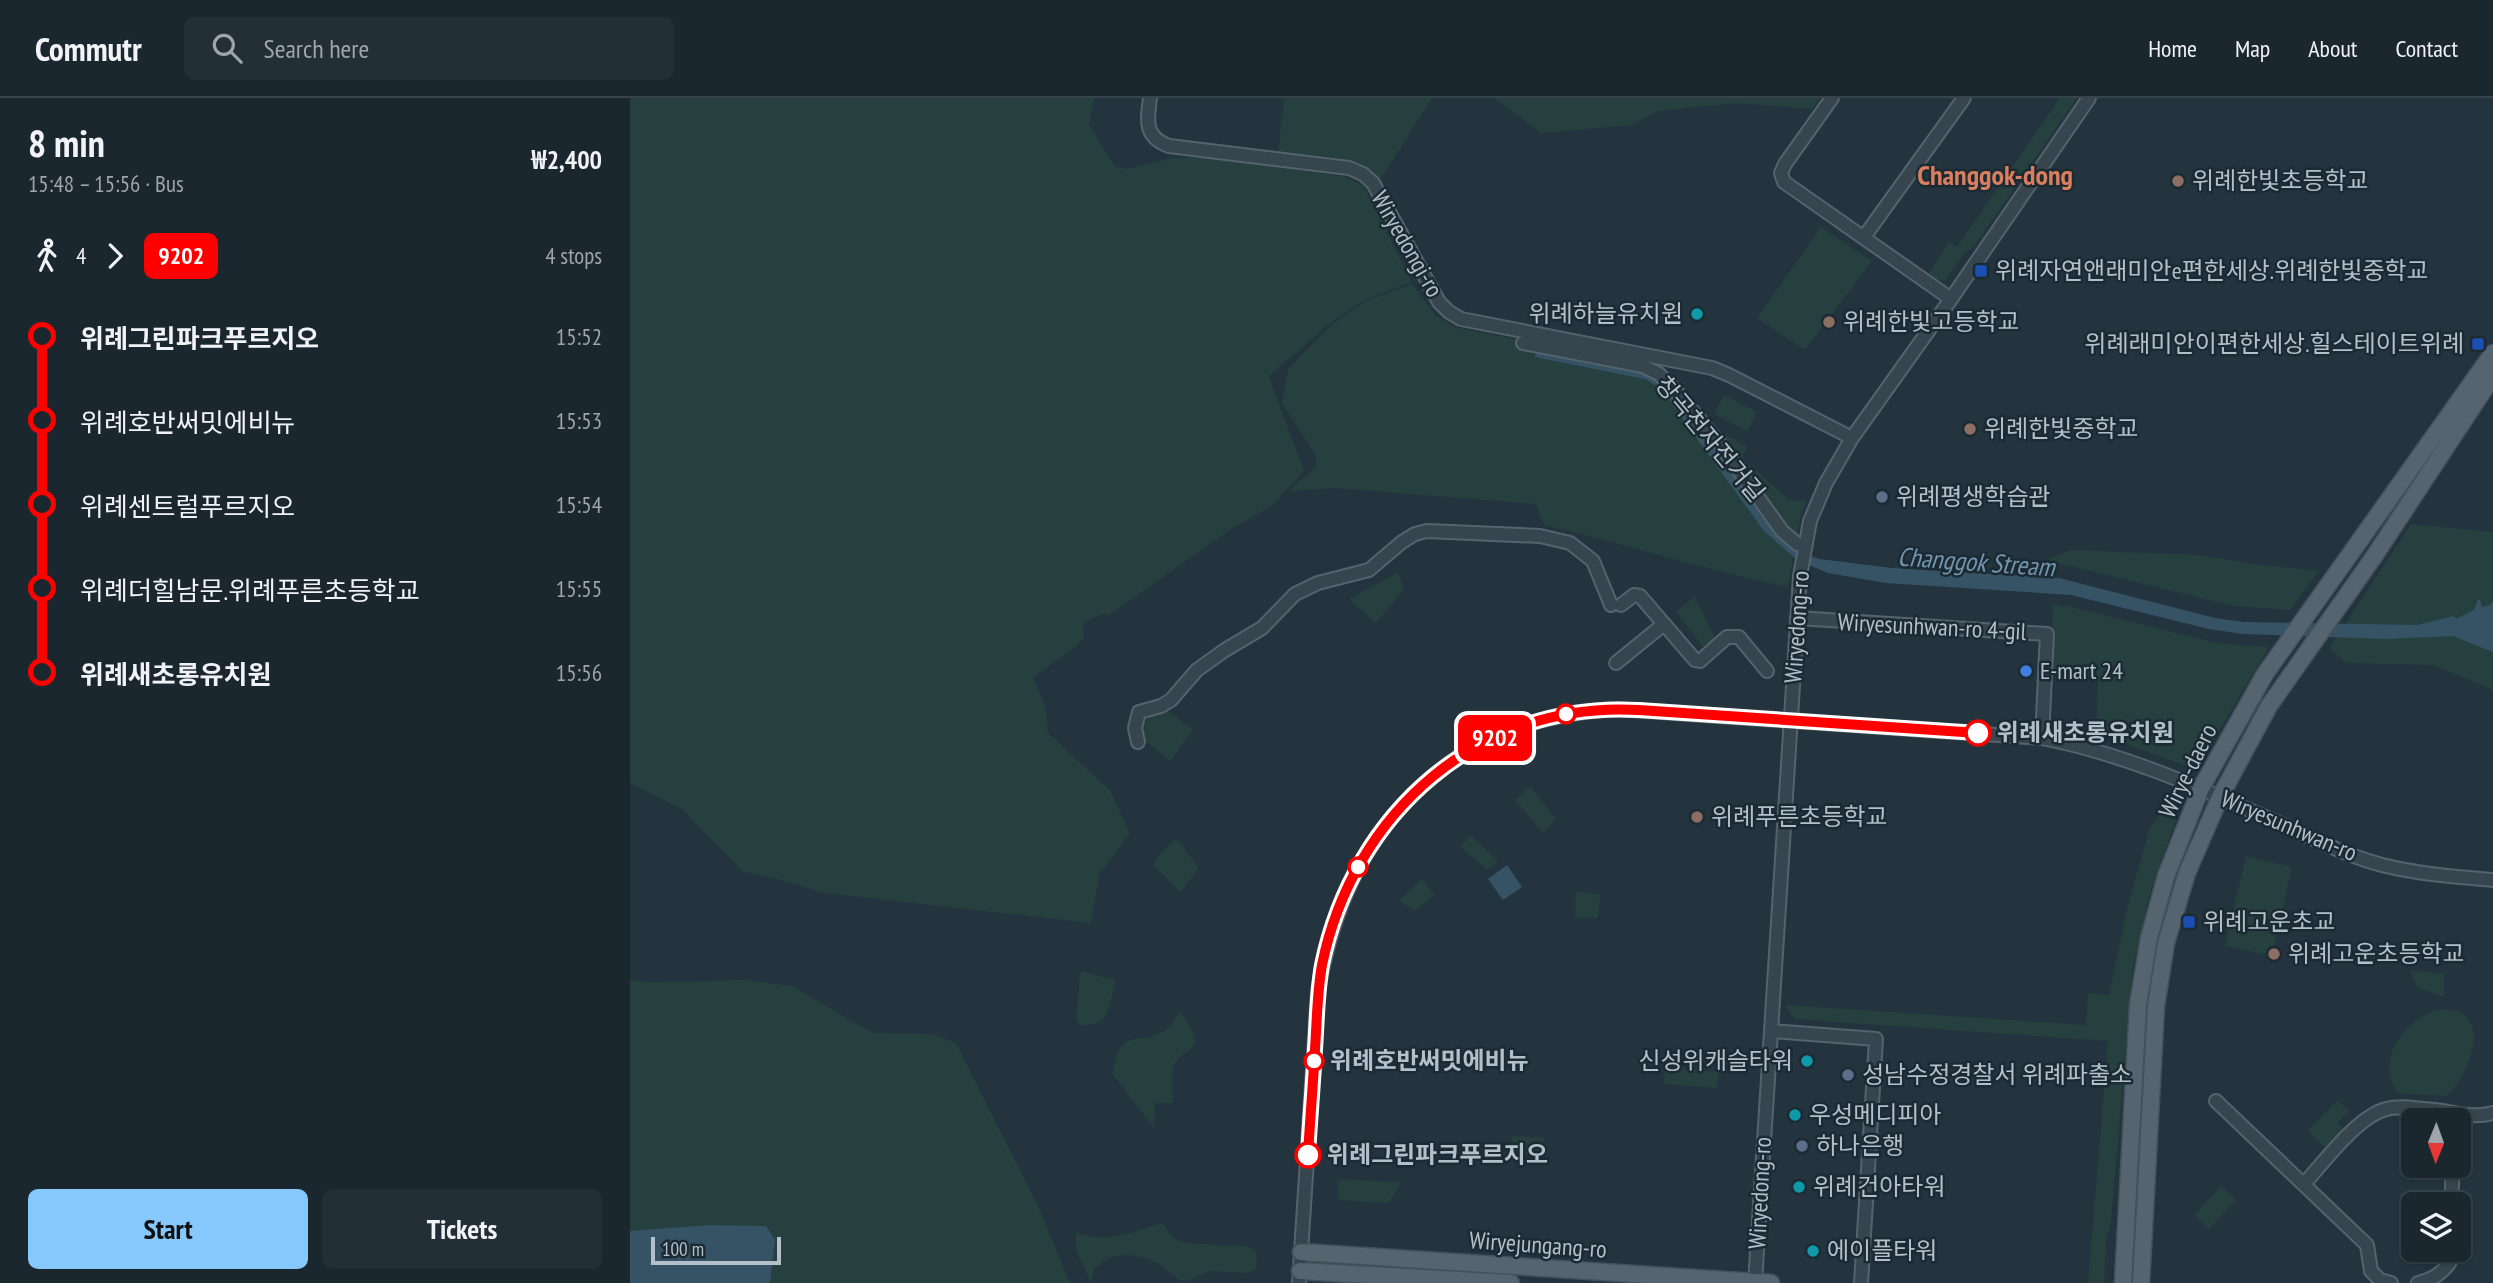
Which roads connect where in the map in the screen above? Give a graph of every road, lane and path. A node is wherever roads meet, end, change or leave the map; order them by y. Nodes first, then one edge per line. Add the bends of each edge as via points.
1 (1150, 98) edge
2 (1832, 98) edge
3 (1964, 98) edge
4 (2089, 98) edge
5 (1864, 237) junction
6 (1951, 299) junction
7 (1523, 343) dead end
8 (2493, 353) edge
9 (2493, 376) edge
10 (1852, 438) junction
11 (1797, 544) dead end
12 (1797, 618) junction
13 (1664, 624) junction
14 (1616, 663) dead end
15 (1767, 671) dead end
16 (1791, 721) junction
17 (2042, 738) junction
18 (1138, 742) dead end
19 (2200, 788) junction
20 (2220, 797) junction
21 (2493, 880) edge
22 (1771, 1031) junction
23 (2216, 1101) dead end
24 (2405, 1108) edge
25 (2493, 1113) edge
26 (2471, 1115) edge
27 (2304, 1184) junction
28 (1301, 1252) junction
29 (2449, 1262) edge
30 (1300, 1277) edge
31 (1755, 1282) edge
32 (1511, 1283) edge
33 (1771, 1283) edge
34 (1861, 1283) edge
35 (2123, 1283) edge
36 (2141, 1283) edge
37 (2391, 1283) edge
38 (2418, 1283) edge

1 - 10 street, Wiryedongi-ro via 1150,132 1169,146 1349,168 1363,174 1373,183 1438,302 1461,319 1712,368
2 - 5 street via 1781,173 1791,188
3 - 5 street
4 - 6 street, Wiryedong-ro
5 - 6 street
6 - 10 street, Wiryedong-ro
7 - 11 street, 창곡천자전거길 via 1643,366 1659,374
8 - 19 main road, Wirye-daero via 2274,661
9 - 20 main road, Wirye-daero via 2269,706
10 - 12 street, Wiryedong-ro via 1810,521
12 - 16 street, Wiryedong-ro
12 - 17 street, Wiryesunhwan-ro 4-gil via 2047,634
13 - 14 street
13 - 15 street via 1695,660 1700,661 1727,637 1739,637
13 - 18 street via 1640,596 1616,605 1593,561 1570,542 1436,530 1415,534 1369,570 1294,594 1262,628 1197,670 1171,700 1139,712
16 - 17 street, Wiryesunhwan-ro
16 - 22 street, Wiryedong-ro
16 - 28 street, Wiryesunhwan-ro via 1616,709 1550,716 1474,749 1437,772 1400,806 1350,882 1322,965
17 - 19 street, Wiryesunhwan-ro via 2117,757
19 - 20 street, Wiryesunhwan-ro
19 - 35 main road, Wirye-daero via 2166,876 2138,1005
20 - 21 street, Wiryesunhwan-ro via 2380,864
20 - 36 main road, Wirye-daero via 2186,873 2166,943 2158,994
22 - 31 street, Wiryedong-ro
22 - 34 street via 1876,1039
23 - 27 street
24 - 27 street via 2371,1114
25 - 26 street
27 - 37 street via 2367,1245 2373,1274
28 - 30 street, Wiryesunhwan-ro
28 - 31 main road, Wiryejungang-ro
29 - 38 street via 2434,1278
30 - 32 main road, Wiryejungang-ro
31 - 33 main road, Wiryejungang-ro

